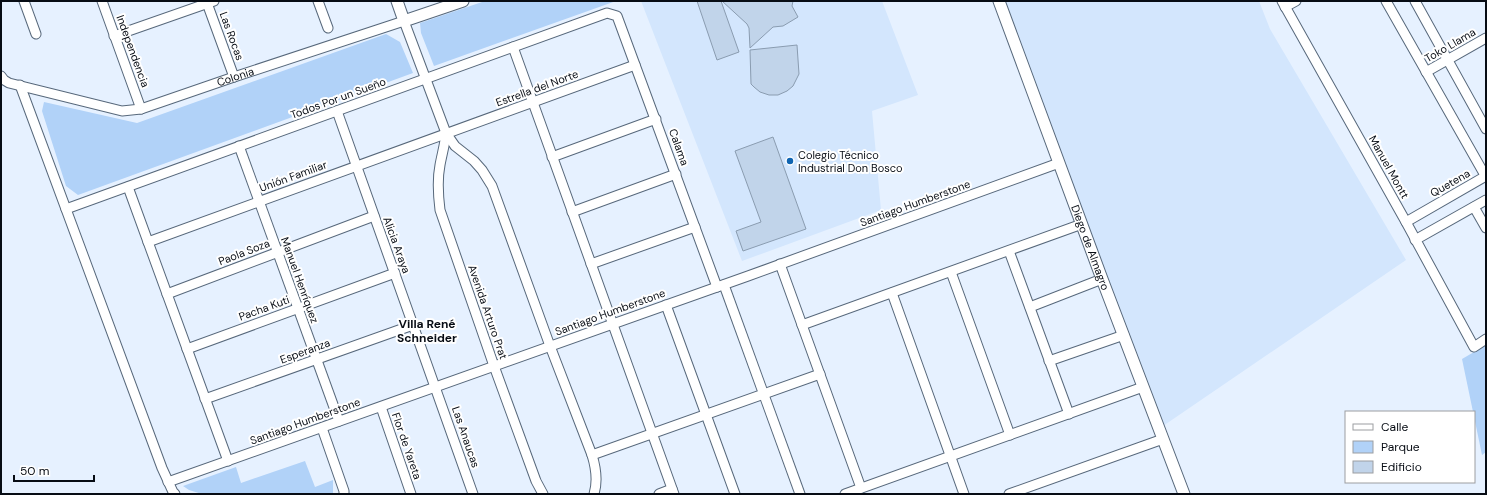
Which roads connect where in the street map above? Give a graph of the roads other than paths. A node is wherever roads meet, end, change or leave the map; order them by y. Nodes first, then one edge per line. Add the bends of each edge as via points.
1 (24, 1) edge
2 (102, 1) edge
3 (318, 1) edge
4 (397, 1) edge
5 (463, 1) edge
6 (999, 1) edge
7 (1296, 1) edge
8 (1386, 1) edge
9 (1415, 1) edge
10 (211, 2) edge
11 (1284, 4) edge
12 (617, 16) joint
13 (404, 21) junction
14 (328, 28) dead end
15 (36, 34) dead end
16 (114, 36) junction
17 (1486, 38) edge
18 (513, 47) junction
19 (1448, 60) junction
20 (635, 65) junction
21 (1426, 72) junction
22 (234, 77) junction
23 (3, 78) edge
24 (425, 79) junction
25 (20, 85) junction
26 (533, 102) junction
27 (141, 109) junction
28 (337, 111) junction
29 (656, 119) junction
30 (1486, 129) edge
31 (446, 133) junction
32 (239, 146) junction
33 (552, 156) junction
34 (1059, 163) junction
35 (356, 166) junction
36 (676, 174) junction
37 (1486, 176) edge
38 (128, 186) junction
39 (1486, 200) edge
40 (259, 202) junction
41 (1474, 207) junction
42 (66, 209) junction
43 (572, 212) junction
44 (374, 216) junction
45 (1406, 222) junction
46 (1082, 224) junction
47 (695, 227) junction
48 (1486, 228) edge
49 (1415, 240) junction
50 (148, 242) junction
51 (1009, 251) junction
52 (278, 253) junction
53 (591, 264) junction
54 (780, 264) junction
55 (951, 272) junction
56 (395, 273) junction
57 (1102, 279) junction
58 (720, 286) junction
59 (892, 293) junction
60 (167, 294) junction
61 (666, 305) junction
62 (1030, 307) junction
63 (298, 308) junction
64 (612, 324) junction
65 (413, 325) junction
66 (802, 325) junction
67 (1124, 335) junction
68 (1486, 340) edge
69 (550, 346) junction
70 (187, 349) junction
71 (317, 360) junction
72 (1049, 361) junction
73 (494, 366) junction
74 (820, 374) junction
75 (436, 387) junction
76 (1143, 387) junction
77 (764, 394) junction
78 (205, 399) junction
79 (381, 407) junction
80 (1069, 414) junction
81 (706, 415) junction
82 (339, 422) junction
83 (322, 428) junction
84 (652, 434) junction
85 (1010, 435) junction
86 (1163, 439) junction
87 (592, 455) junction
88 (950, 456) junction
89 (228, 461) junction
90 (168, 482) junction
91 (861, 488) junction
92 (673, 492) edge
93 (175, 494) edge
94 (344, 494) edge
95 (411, 494) edge
96 (473, 494) edge
97 (543, 494) edge
98 (594, 494) edge
99 (659, 494) edge
100 (735, 494) edge
101 (800, 494) edge
102 (845, 494) edge
103 (964, 494) edge
104 (1009, 494) edge
105 (1184, 494) edge

1 - 15 street
2 - 16 street, Independencia
3 - 14 street
4 - 13 street
5 - 13 street, Colonia
6 - 34 street, Diego de Almagro
7 - 11 street
8 - 21 street
9 - 19 street
10 - 16 street
10 - 22 street, Las Rocas
11 - 45 street, Manuel Montt
12 - 18 street, Todos Por un Sueño via 607,13
12 - 20 street, Calama
13 - 22 street, Colonia
13 - 24 street, Avenida Arturo Prat
16 - 27 street, Independencia
17 - 19 street, Toko Llama
18 - 24 street, Todos Por un Sueño
18 - 26 street
19 - 21 street, Toko Llama
19 - 30 street
20 - 26 street, Estrella del Norte
20 - 29 street, Calama
21 - 37 street
22 - 27 street, Colonia
23 - 25 street, Colonia
24 - 28 street, Todos Por un Sueño
24 - 31 street, Avenida Arturo Prat
25 - 27 street, Colonia via 122,111
25 - 42 street
26 - 31 street, Estrella del Norte
26 - 33 street
28 - 32 street, Todos Por un Sueño
28 - 35 street, Alicia Araya
29 - 33 street
29 - 36 street, Calama
31 - 35 street, Unión Familiar
31 - 69 street, Avenida Arturo Prat via 482,170 492,186
31 - 73 street, Avenida Arturo Prat via 437,188 440,210
32 - 38 street, Todos Por un Sueño
32 - 40 street, Manuel Henríquez
33 - 43 street
34 - 46 street, Diego de Almagro
34 - 54 street, Santiago Humberstone
35 - 40 street, Unión Familiar
35 - 44 street, Alicia Araya
36 - 43 street
36 - 47 street, Calama
37 - 45 street, Quetena
38 - 42 street, Todos Por un Sueño
38 - 50 street
39 - 41 street
40 - 50 street, Unión Familiar
40 - 52 street, Manuel Henríquez
41 - 48 street
41 - 49 street
42 - 90 street
43 - 53 street
44 - 52 street, Paola Soza
44 - 56 street, Alicia Araya
45 - 49 street, Manuel Montt
46 - 51 street
46 - 57 street, Diego de Almagro
47 - 53 street
47 - 58 street, Calama
49 - 68 street, Manuel Montt via 1474,347
50 - 60 street
51 - 55 street
51 - 62 street
52 - 60 street, Paola Soza
52 - 63 street, Manuel Henríquez
53 - 64 street
54 - 58 street, Santiago Humberstone
54 - 66 street
55 - 59 street
55 - 85 street
56 - 63 street, Pacha Kuti
56 - 65 street, Alicia Araya
57 - 62 street
57 - 67 street, Diego de Almagro
58 - 61 street, Santiago Humberstone
58 - 77 street, Calama
59 - 66 street
59 - 88 street
60 - 70 street
61 - 64 street, Santiago Humberstone
61 - 81 street
62 - 72 street
63 - 70 street, Pacha Kuti
63 - 71 street, Manuel Henríquez
64 - 69 street, Santiago Humberstone
64 - 84 street
65 - 71 street, Esperanza
65 - 75 street, Alicia Araya
66 - 74 street
67 - 72 street
67 - 76 street, Diego de Almagro
69 - 73 street, Santiago Humberstone
69 - 87 street, Avenida Arturo Prat
70 - 78 street
71 - 78 street, Esperanza
71 - 82 street, Manuel Henríquez
72 - 80 street
73 - 75 street, Santiago Humberstone
73 - 97 street, Avenida Arturo Prat
74 - 77 street
74 - 91 street
75 - 79 street, Santiago Humberstone
75 - 96 street, Las Anaucas
76 - 80 street
76 - 86 street, Diego de Almagro
77 - 81 street
77 - 101 street, Calama
78 - 89 street
79 - 82 street, Santiago Humberstone
79 - 95 street, Flor de Yareta
80 - 85 street
81 - 84 street
81 - 100 street
82 - 83 street, Santiago Humberstone
83 - 89 street, Santiago Humberstone
83 - 94 street
84 - 87 street
84 - 92 street
85 - 88 street
86 - 104 street
86 - 105 street, Diego de Almagro
87 - 98 street, Avenida Arturo Prat via 596,469
88 - 91 street
88 - 103 street
89 - 90 street, Santiago Humberstone
90 - 93 street
91 - 102 street
92 - 99 street

